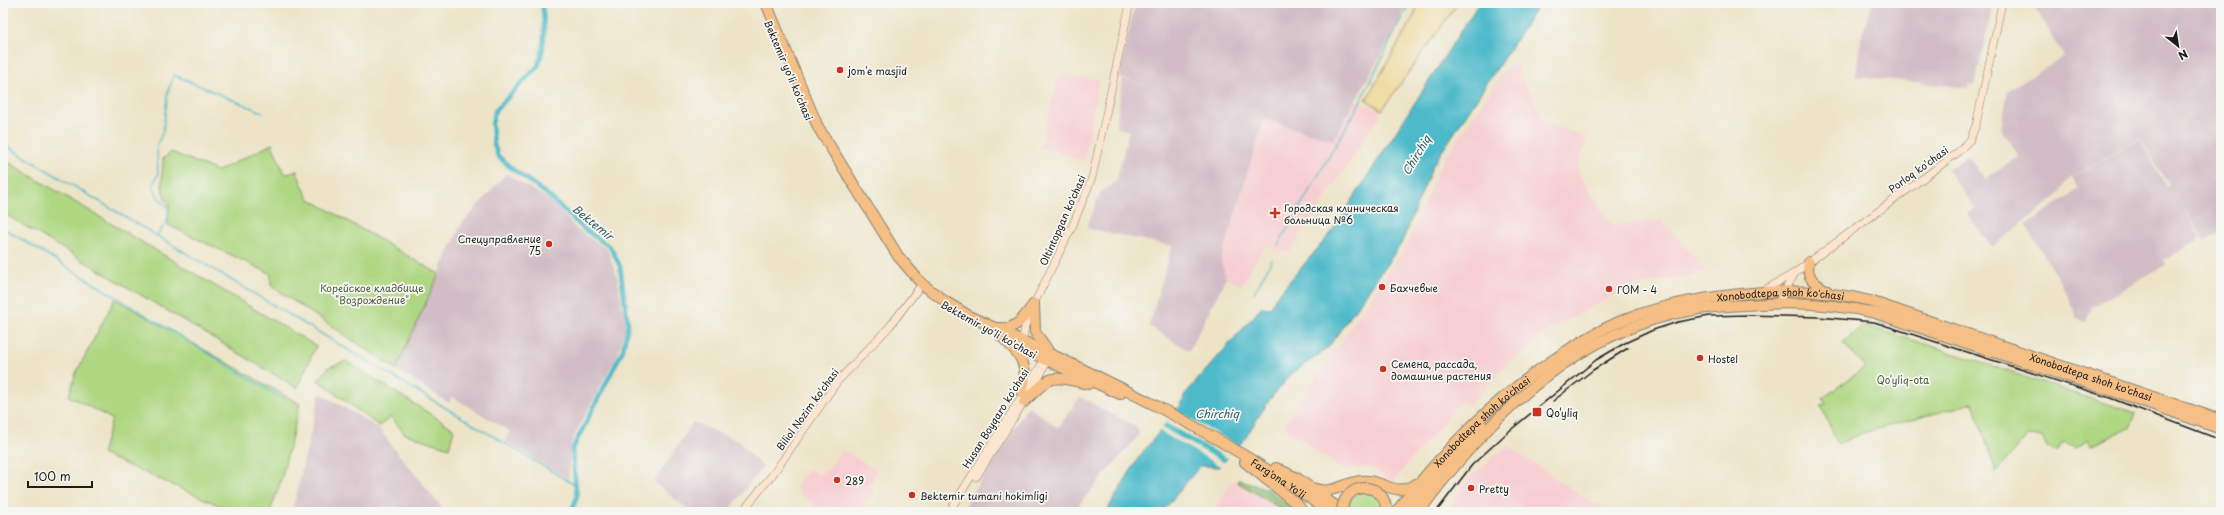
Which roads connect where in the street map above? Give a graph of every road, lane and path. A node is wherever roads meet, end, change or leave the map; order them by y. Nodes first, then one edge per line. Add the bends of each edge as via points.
1 (761, 3) edge
2 (766, 3) edge
3 (1130, 3) edge
4 (2002, 3) edge
5 (1809, 262) junction
6 (1796, 272) junction
7 (921, 286) junction
8 (1786, 291) junction
9 (1760, 292) junction
10 (1829, 292) junction
11 (1778, 302) junction
12 (1034, 304) junction
13 (995, 327) junction
14 (1002, 337) junction
15 (1022, 343) junction
16 (1047, 358) junction
17 (2062, 369) junction
18 (1536, 384) junction
19 (1110, 390) junction
20 (1023, 398) junction
21 (1154, 407) junction
22 (2221, 420) edge
23 (2221, 430) edge
24 (1247, 460) junction
25 (1423, 477) junction
26 (1300, 489) junction
27 (1300, 508) edge
28 (1387, 510) edge
29 (742, 512) edge
30 (949, 512) edge
31 (954, 512) edge
32 (1308, 512) edge
33 (1320, 512) edge
34 (1329, 512) edge
35 (1343, 512) edge
36 (1396, 512) edge
37 (1408, 512) edge
38 (1419, 512) edge

1 - 7 highway, Bektemir yo'li ko'chasi via 814,128 896,260
2 - 7 highway, Bektemir yo'li ko'chasi via 818,126 898,256
3 - 12 main road, Oltintopgan ko'chasi via 1092,178 1072,227
4 - 5 main road, Porloq ko'chasi via 1976,125 1970,140 1956,154
5 - 6 main road, Porloq ko'chasi
5 - 10 highway via 1808,272 1811,279
6 - 8 main road
6 - 9 main road, Porloq ko'chasi
7 - 13 highway, Bektemir yo'li ko'chasi via 960,311
7 - 14 highway, Bektemir yo'li ko'chasi via 960,315
7 - 29 main road, Biliol Nozim ko'chasi via 890,326 837,382 773,474
8 - 9 highway, Xonobodtepa shoh ko'chasi
8 - 10 highway, Xonobodtepa shoh ko'chasi
8 - 11 main road
9 - 25 highway, Xonobodtepa shoh ko'chasi via 1709,297 1658,308 1619,322 1584,339 1501,398 1454,442
10 - 17 highway, Xonobodtepa shoh ko'chasi via 1870,301
11 - 17 highway, Xonobodtepa shoh ko'chasi via 1824,303 1875,313
11 - 18 highway, Xonobodtepa shoh ko'chasi via 1693,310 1650,321 1592,347
12 - 13 highway via 1014,327
12 - 15 main road, Oltintopgan ko'chasi via 1025,326
12 - 16 highway via 1035,332
13 - 15 highway, Bektemir yo'li ko'chasi
14 - 15 highway, Bektemir yo'li ko'chasi
14 - 20 highway via 1015,349 1024,363 1026,375
15 - 16 highway, Bektemir yo'li ko'chasi
16 - 19 highway, Bektemir yo'li ko'chasi
16 - 20 main road, Husan Boyqaro ko'chasi
16 - 21 highway, Bektemir yo'li ko'chasi
17 - 22 highway, Xonobodtepa shoh ko'chasi
17 - 23 highway, Xonobodtepa shoh ko'chasi
18 - 37 highway via 1500,408 1480,427 1438,472
18 - 38 highway, Xonobodtepa shoh ko'chasi via 1505,410 1478,438
19 - 20 highway via 1054,377
19 - 21 highway, Bektemir yo'li ko'chasi
20 - 30 main road, Husan Boyqaro ko'chasi
20 - 31 main road, Husan Boyqaro ko'chasi
21 - 24 highway, Bektemir yo'li ko'chasi
24 - 26 highway, Farg'ona Yo'li via 1277,480
24 - 26 highway via 1285,472
24 - 27 highway
25 - 26 highway via 1414,485 1400,490 1366,481 1328,491
25 - 36 highway, Xonobodtepa shoh ko'chasi
26 - 33 highway, Farg'ona Yo'li
26 - 34 highway, Farg'ona Yo'li
26 - 35 highway
27 - 32 highway
28 - 35 highway, bridge via 1380,493 1371,488 1362,488 1348,496 1343,503

